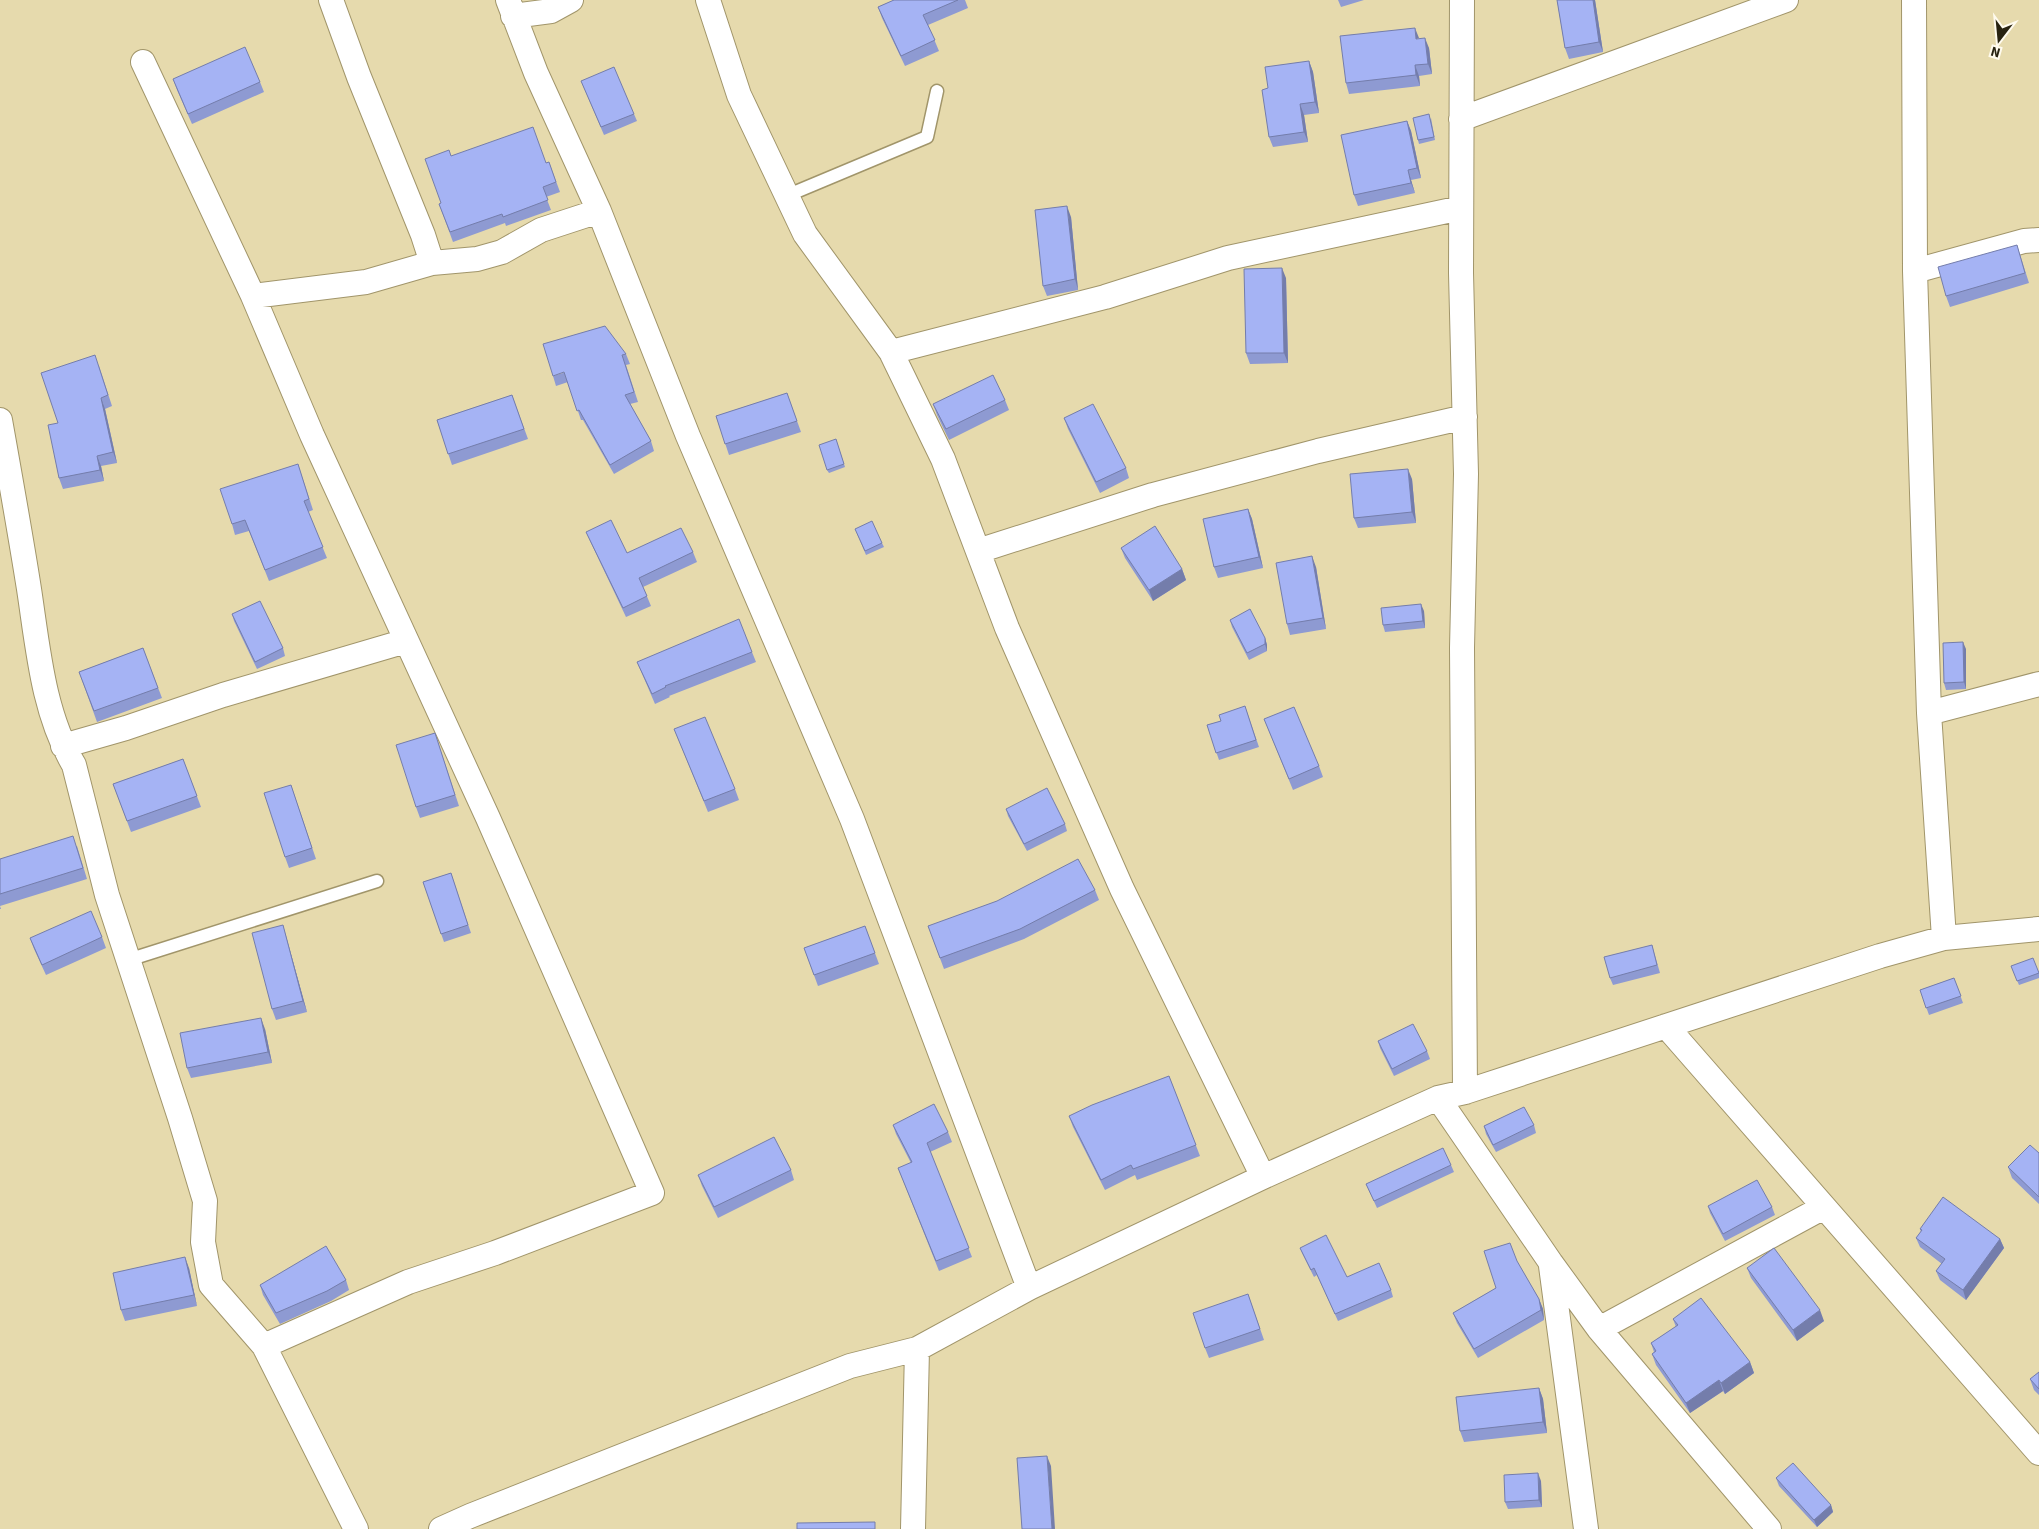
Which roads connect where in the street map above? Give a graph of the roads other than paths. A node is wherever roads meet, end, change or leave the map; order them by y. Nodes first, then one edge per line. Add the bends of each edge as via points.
1 (331, 0) edge
2 (571, 0) edge
3 (708, 0) edge
4 (1462, 0) edge
5 (1786, 0) edge
6 (1914, 0) edge
7 (511, 8) edge
8 (143, 62) dead end
9 (937, 91) dead end
10 (1461, 119) junction
11 (786, 196) junction
12 (1461, 208) junction
13 (599, 211) junction
14 (2039, 240) edge
15 (432, 263) junction
16 (1915, 271) junction
17 (253, 296) junction
18 (891, 352) junction
19 (1465, 417) junction
20 (0, 420) edge
21 (978, 550) junction
22 (406, 642) junction
23 (2039, 684) edge
24 (1929, 713) junction
25 (63, 746) junction
26 (377, 881) dead end
27 (2039, 929) edge
28 (1944, 938) junction
29 (128, 960) junction
30 (1666, 1026) junction
31 (1464, 1092) junction
32 (1438, 1098) junction
33 (1263, 1177) junction
34 (1824, 1207) junction
35 (1551, 1262) junction
36 (1029, 1288) junction
37 (1600, 1328) junction
38 (264, 1346) junction
39 (917, 1349) junction
40 (2039, 1453) edge
41 (356, 1529) edge
42 (441, 1529) edge
43 (913, 1529) edge
44 (1586, 1529) edge
45 (1769, 1529) edge

1 - 15 street
2 - 7 street via 551,10
3 - 11 street via 739,95
4 - 10 street
5 - 10 street
6 - 16 street
7 - 13 street via 536,73
8 - 17 street
9 - 11 lane via 927,137
10 - 12 street
11 - 18 street via 805,234
12 - 18 street via 1228,258 1105,297
12 - 19 street
13 - 15 street via 541,230 502,252 477,259
13 - 36 street via 688,436 852,819
14 - 16 street via 2024,241
15 - 17 street via 366,282
16 - 24 street
17 - 22 street
18 - 21 street via 942,459
19 - 21 street via 1318,451 1152,495
19 - 31 street via 1462,648
20 - 25 street via 38,649 52,717
21 - 33 street via 1007,628 1122,889
22 - 25 street
22 - 38 street via 488,818 652,1193 495,1253 408,1282
23 - 24 street
24 - 28 street
25 - 29 street via 74,765 106,894
26 - 29 lane
27 - 28 street
28 - 30 street
29 - 38 street via 205,1201 203,1242 211,1285
30 - 31 street
30 - 34 street
31 - 32 street
32 - 33 street
32 - 35 street
33 - 36 street
34 - 37 street
34 - 40 street
35 - 37 street
35 - 44 street
36 - 39 street
37 - 45 street
38 - 41 street
39 - 42 street via 850,1366
39 - 43 street

